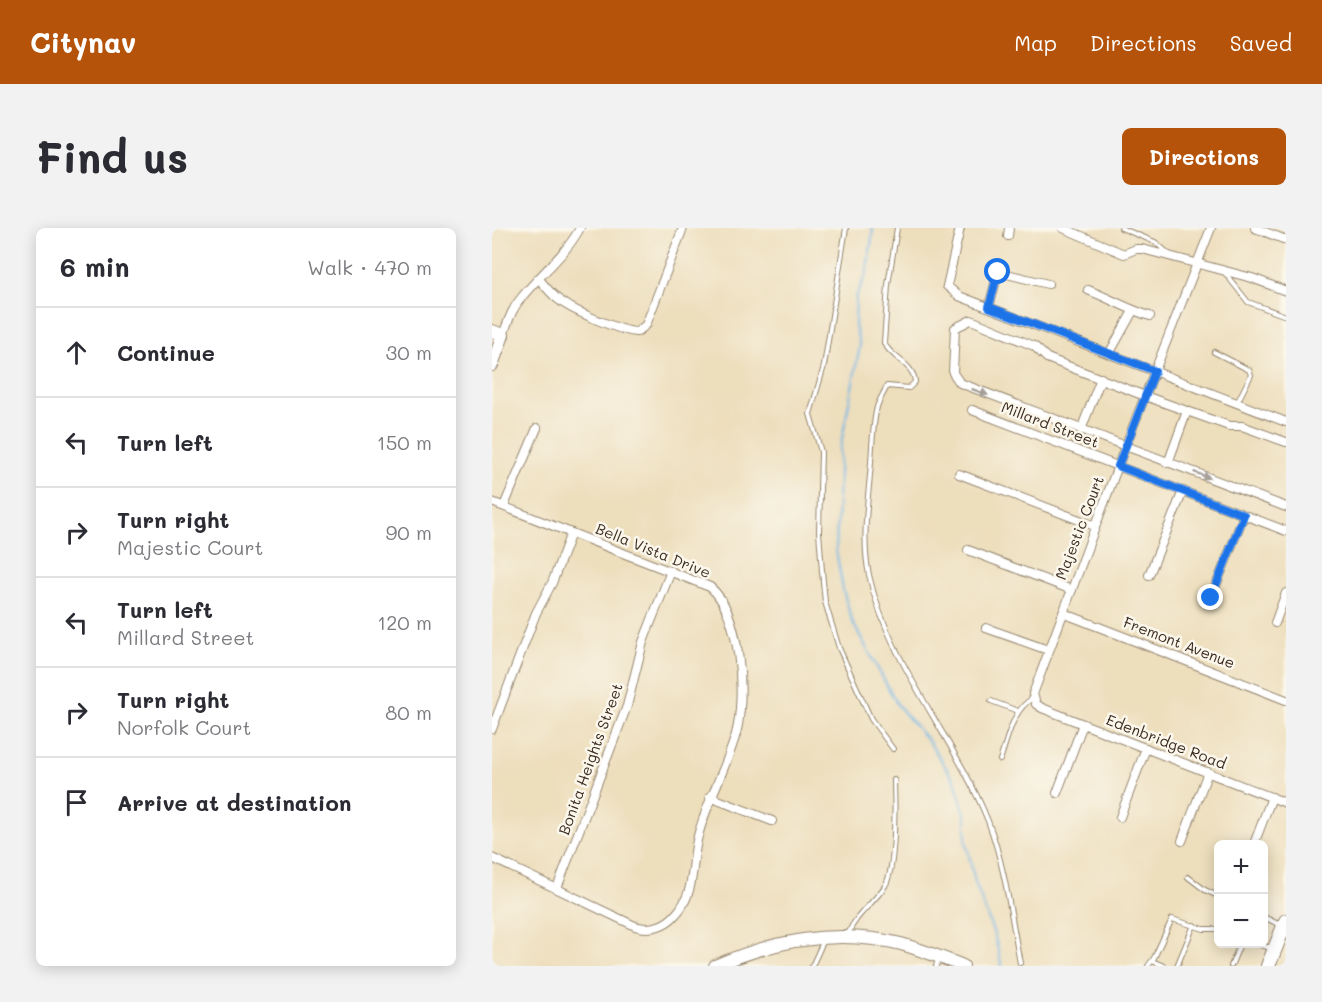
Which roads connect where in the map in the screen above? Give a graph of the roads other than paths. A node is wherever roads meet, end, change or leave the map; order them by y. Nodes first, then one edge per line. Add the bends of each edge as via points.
1 (580, 228) edge
2 (683, 228) edge
3 (846, 228) edge
4 (897, 228) edge
5 (960, 228) edge
6 (1063, 228) edge
7 (1121, 228) edge
8 (1210, 228) edge
9 (1255, 228) edge
10 (1081, 232) edge
11 (1286, 240) edge
12 (1172, 257) junction
13 (1197, 264) junction
14 (1224, 272) junction
15 (539, 279) junction
16 (1048, 284) dead end
17 (1088, 290) dead end
18 (1286, 291) edge
19 (989, 307) junction
20 (1133, 311) junction
21 (1150, 316) dead end
22 (1286, 316) edge
23 (498, 333) edge
24 (1214, 352) dead end
25 (1109, 354) junction
26 (492, 365) edge
27 (1155, 371) junction
28 (1101, 378) junction
29 (1145, 396) junction
30 (1237, 404) junction
31 (972, 410) dead end
32 (1187, 411) junction
33 (1286, 422) edge
34 (537, 428) dead end
35 (1081, 430) junction
36 (1286, 442) edge
37 (1125, 447) junction
38 (1168, 463) junction
39 (1118, 466) junction
40 (958, 474) dead end
41 (1183, 491) junction
42 (492, 502) edge
43 (504, 506) junction
44 (1286, 507) edge
45 (1244, 515) junction
46 (1095, 526) junction
47 (1286, 531) edge
48 (571, 533) junction
49 (968, 550) dead end
50 (670, 571) junction
51 (1149, 575) dead end
52 (1072, 590) junction
53 (1286, 593) edge
54 (1211, 598) dead end
55 (1063, 613) junction
56 (1275, 623) dead end
57 (986, 628) dead end
58 (1048, 650) junction
59 (1286, 700) edge
60 (991, 701) dead end
61 (1035, 701) junction
62 (1018, 711) junction
63 (1083, 724) junction
64 (492, 729) edge
65 (893, 748) dead end
66 (1146, 748) junction
67 (1000, 760) dead end
68 (1208, 772) junction
69 (894, 780) dead end
70 (1057, 794) dead end
71 (710, 797) junction
72 (1272, 797) junction
73 (1286, 803) edge
74 (1120, 817) dead end
75 (772, 821) dead end
76 (1256, 840) edge
77 (1182, 842) dead end
78 (492, 858) edge
79 (1188, 877) dead end
80 (557, 888) junction
81 (1214, 894) edge
82 (1268, 919) edge
83 (1285, 924) edge
84 (1194, 925) junction
85 (1214, 929) edge
86 (847, 937) junction
87 (822, 944) junction
88 (1268, 947) edge
89 (1238, 948) edge
90 (1275, 949) junction
91 (1152, 962) junction
92 (1020, 963) dead end
93 (939, 965) edge
94 (715, 966) edge
95 (734, 966) edge
96 (812, 966) edge
97 (963, 966) edge
98 (1148, 966) edge
99 (1164, 966) edge
100 (1177, 966) edge
101 (1231, 966) edge
102 (1268, 966) edge

1 - 15 street via 567,249
2 - 15 street via 646,325 638,332 575,310 559,301
3 - 65 lane via 824,366 810,414 821,453 822,571 825,602 839,648 871,719
4 - 92 lane via 884,343 912,370 915,382 909,388 887,387 877,406 866,511 869,574 898,652 987,820 1000,859
5 - 19 street via 947,286 959,296
6 - 10 street
7 - 12 lane via 1155,242
8 - 13 street, Majestic Court
9 - 11 street
10 - 12 street via 1124,254 1142,249
12 - 13 street
13 - 14 street
13 - 27 street, Majestic Court
14 - 18 street
14 - 22 lane via 1248,302
15 - 23 street via 521,297
16 - 19 street via 998,272
17 - 20 street
19 - 25 street
20 - 21 street
20 - 25 street
23 - 26 main road
24 - 30 lane via 1250,370
25 - 27 street
27 - 29 street, Majestic Court
27 - 30 street
28 - 29 street
28 - 35 street
28 -> 35 street via 1047,358 1034,346 971,320 955,328 956,380
29 - 32 street
29 - 37 street, Majestic Court
30 - 33 street
31 - 39 street, Millard Street
32 - 36 street
32 - 38 street
34 - 43 street
35 - 37 street
37 - 38 street
37 - 39 street, Majestic Court
38 -> 44 street
39 - 41 street, Millard Street
39 - 46 street, Majestic Court
40 - 46 street
41 - 45 street, Millard Street
41 - 51 street
42 - 43 street, Bella Vista Drive
43 - 48 street, Bella Vista Drive
45 - 47 street, Millard Street
45 - 54 street
46 - 52 street, Majestic Court
48 - 50 street, Bella Vista Drive
48 - 64 street
49 - 52 street
50 - 71 street, Bella Vista Drive via 714,590 725,606 734,633 740,719
50 - 80 street, Bonita Heights Street via 643,642 627,706
52 - 55 street, Majestic Court
53 - 56 street
55 - 58 street, Majestic Court
55 - 59 street, Fremont Avenue
57 - 58 street
58 - 61 street, Majestic Court via 1036,684
60 - 62 lane
61 - 62 lane via 1025,703
61 - 63 street, Edenbridge Road via 1042,708
62 - 67 lane
63 - 66 street, Edenbridge Road
63 - 70 street
66 - 68 street, Edenbridge Road
66 - 74 street
68 - 72 street, Edenbridge Road
68 - 77 street
69 - 86 lane via 894,834 886,884 858,915
71 - 75 street
71 - 80 street, Bella Vista Drive via 698,835 689,889 675,915 660,926 635,926
72 - 73 street, Edenbridge Road
72 - 76 street
78 - 80 street, Bella Vista Drive
79 - 81 lane
82 - 83 lane
83 - 90 main road
84 - 85 lane
84 - 91 lane via 1172,919
84 - 100 lane
86 - 94 main road via 790,942
86 - 97 main road via 904,945
87 - 93 main road via 876,946
87 - 95 main road via 789,949
87 - 96 lane
88 - 90 lane
89 - 101 lane
90 - 102 main road
91 - 98 lane
91 - 99 lane

